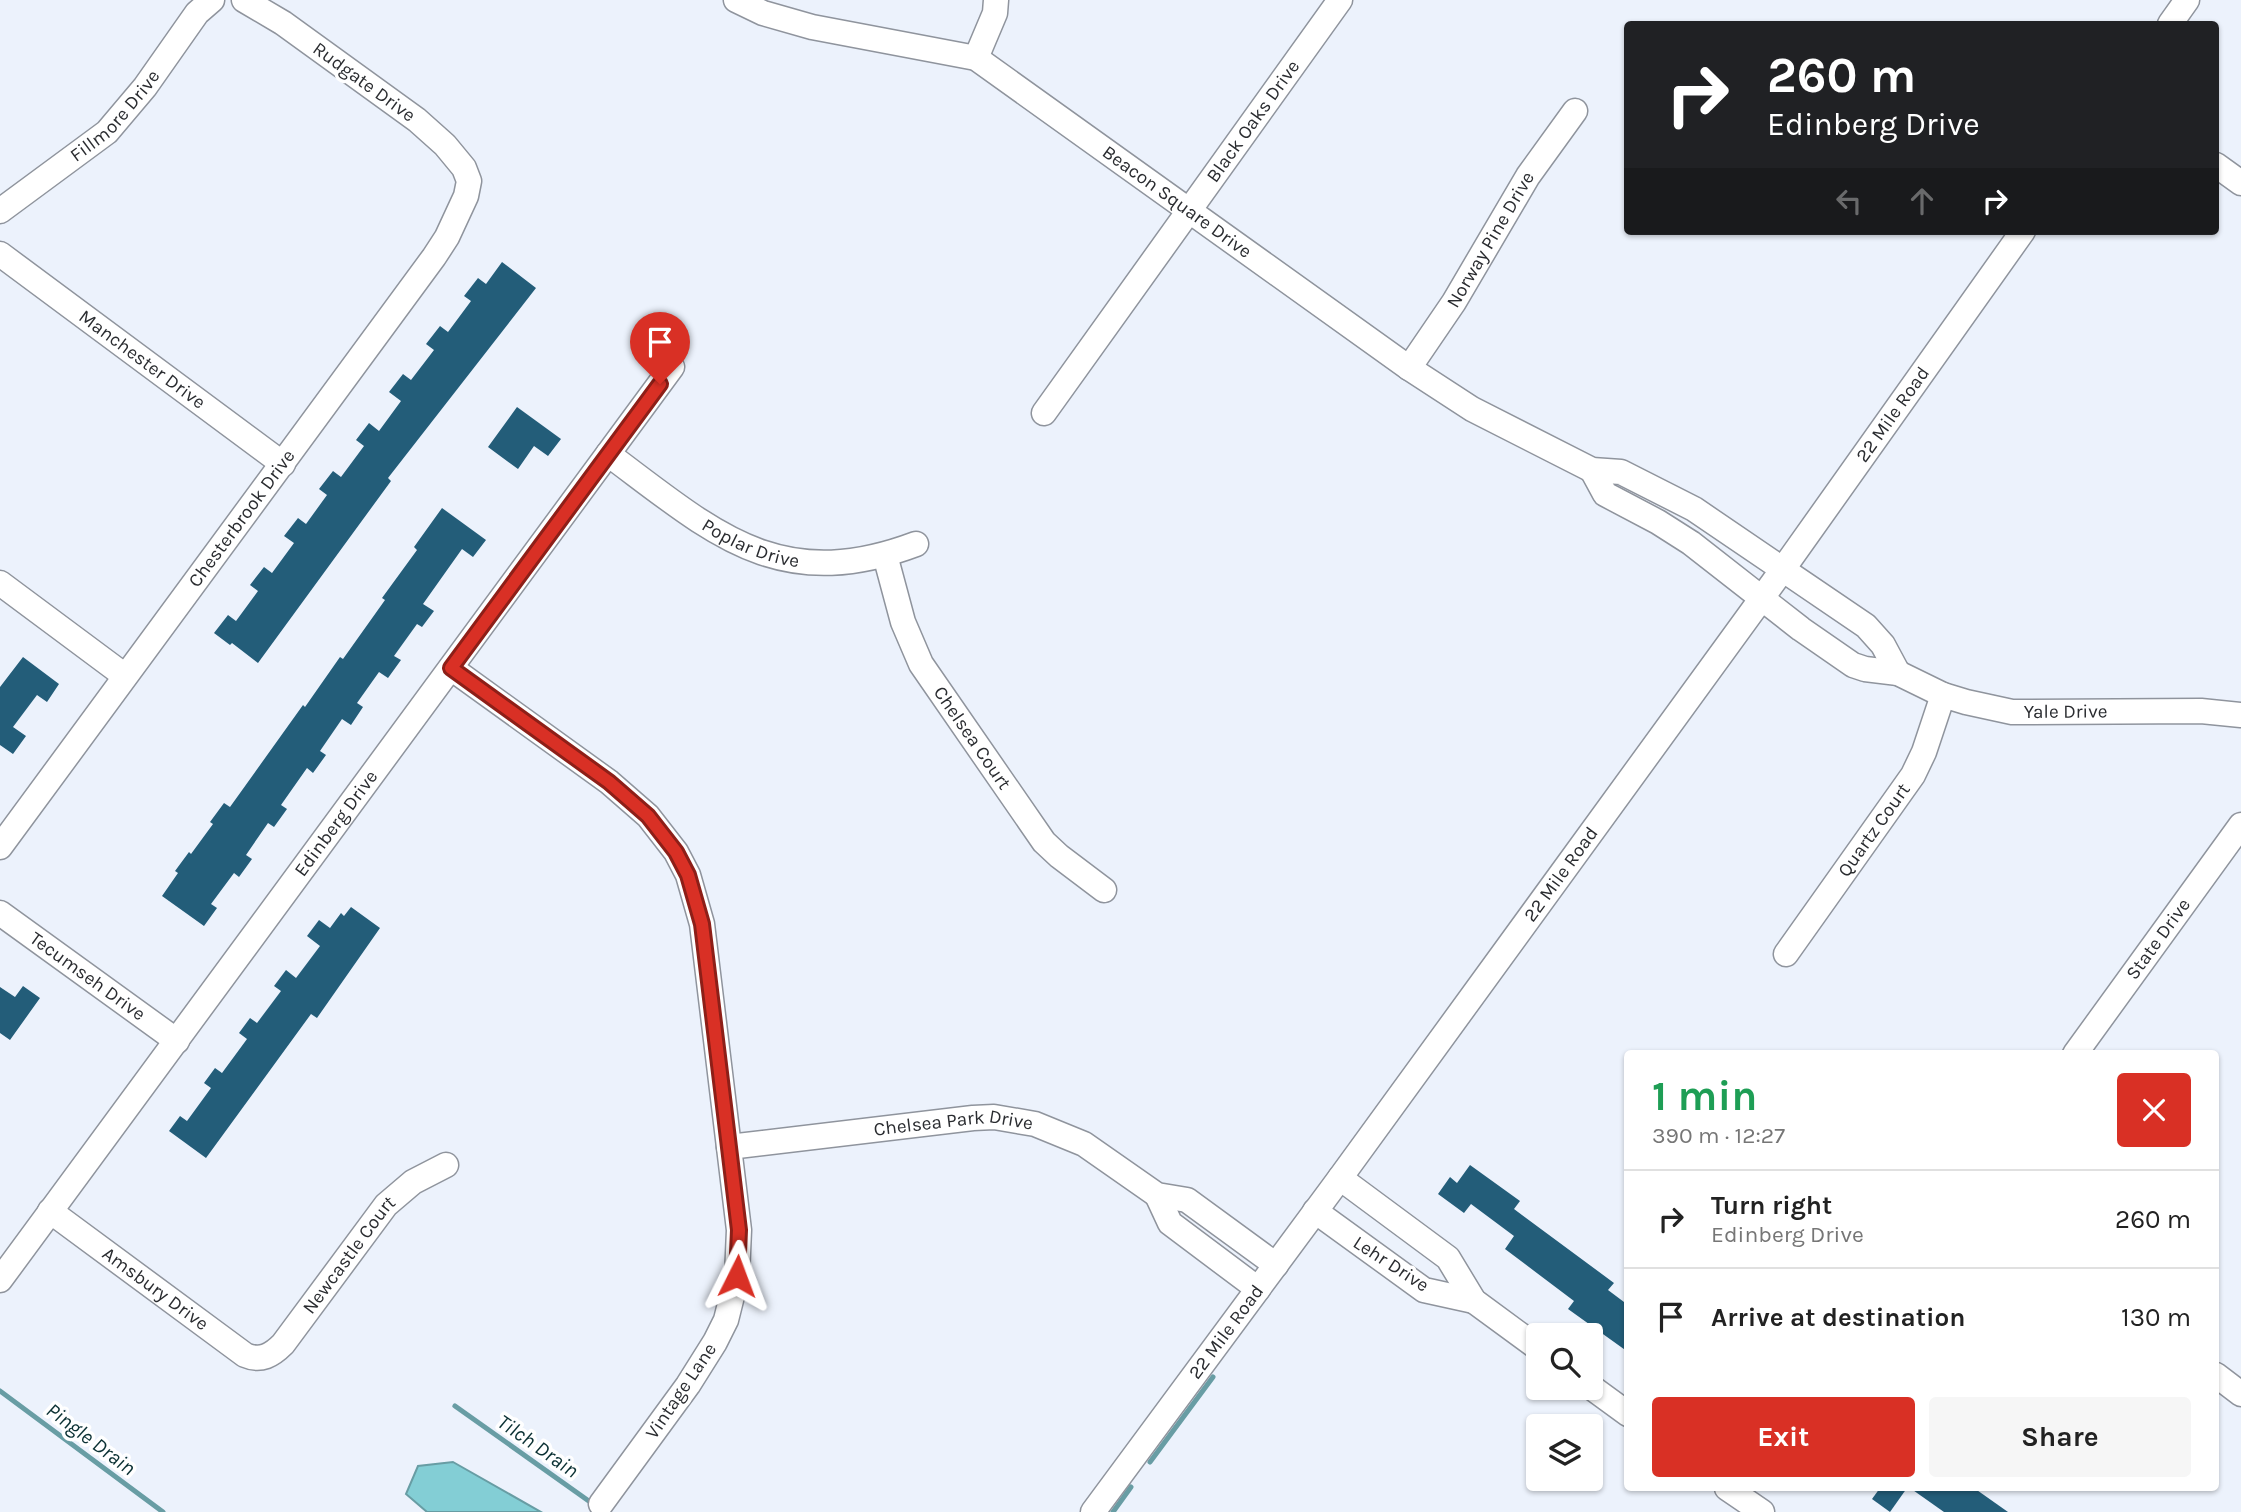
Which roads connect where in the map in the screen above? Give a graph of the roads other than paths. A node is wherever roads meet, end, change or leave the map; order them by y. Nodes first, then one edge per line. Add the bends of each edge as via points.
1 (212, 0) edge
2 (244, 0) edge
3 (736, 0) edge
4 (996, 0) edge
5 (1340, 0) edge
6 (2187, 0) edge
7 (2172, 21) edge
8 (976, 58) junction
9 (1575, 111) dead end
10 (2219, 166) edge
11 (469, 181) joint
12 (2241, 183) edge
13 (0, 211) edge
14 (1187, 211) junction
15 (2021, 235) edge
16 (0, 254) edge
17 (672, 367) dead end
18 (1409, 369) junction
19 (1044, 413) dead end
20 (608, 454) junction
21 (283, 464) junction
22 (1592, 470) junction
23 (916, 544) dead end
24 (885, 555) junction
25 (1783, 569) junction
26 (0, 583) edge
27 (1762, 598) junction
28 (451, 668) junction
29 (1898, 673) junction
30 (125, 676) junction
31 (1943, 695) junction
32 (2241, 715) edge
33 (2241, 825) edge
34 (0, 847) edge
35 (1104, 890) dead end
36 (0, 913) edge
37 (1786, 954) dead end
38 (177, 1041) junction
39 (2078, 1050) edge
40 (729, 1147) junction
41 (446, 1166) dead end
42 (1340, 1178) junction
43 (1157, 1195) junction
44 (50, 1211) junction
45 (1315, 1212) junction
46 (1276, 1265) junction
47 (0, 1280) edge
48 (1258, 1289) junction
49 (1474, 1301) junction
50 (1526, 1339) edge
51 (265, 1357) joint
52 (2219, 1378) edge
53 (2241, 1394) edge
54 (1603, 1396) edge
55 (1624, 1411) edge
56 (1731, 1491) edge
57 (601, 1503) dead end
58 (1093, 1512) edge
59 (1762, 1512) edge

1 - 13 street, Fillmore Drive via 197,13 107,132
2 - 11 street, Rudgate Drive via 283,23 430,131 455,156
3 - 8 street, Beacon Square Drive via 812,27
4 - 8 street
5 - 14 street, Black Oaks Drive
6 - 7 street
8 - 14 street, Beacon Square Drive
9 - 18 street, Norway Pine Drive via 1528,176
10 - 12 street
11 - 21 street, Chesterbrook Drive via 456,221 434,257
14 - 18 street, Beacon Square Drive
14 - 19 street, Black Oaks Drive
15 - 25 street, 22 Mile Road
16 - 21 street, Manchester Drive
17 - 20 street, Edinberg Drive
18 - 22 street, Beacon Square Drive via 1472,409
20 - 24 street, Poplar Drive via 721,536 769,555 815,563
20 - 28 street, Edinberg Drive
21 - 30 street, Chesterbrook Drive
22 - 25 street, Beacon Square Drive via 1622,472 1671,496
22 - 27 street, Beacon Square Drive via 1605,494 1691,543
23 - 24 street, Poplar Drive
24 - 35 street, Chelsea Court via 910,642 937,689 1044,842
25 - 27 street, 22 Mile Road
25 - 29 street via 1866,626 1884,645
26 - 30 street
27 - 29 street, Yale Drive via 1853,665
27 - 42 street, 22 Mile Road
28 - 38 street, Edinberg Drive
28 - 40 street, Vintage Lane via 631,800 676,852 702,924
29 - 31 street, Yale Drive
30 - 34 street, Chesterbrook Drive
31 - 32 street, Yale Drive via 2033,713 2201,711
31 - 37 street, Quartz Court via 1913,775
33 - 39 street, State Drive
36 - 38 street, Tecumseh Drive
38 - 44 street, Edinberg Drive
40 - 43 street, Chelsea Park Drive via 994,1117 1034,1124 1084,1144
40 - 57 street, Vintage Lane via 739,1253 726,1320 688,1385
41 - 51 street, Newcastle Court via 414,1182 386,1205 282,1344
42 - 45 street, 22 Mile Road
42 - 49 street, Lehr Drive via 1448,1258
43 - 46 street, Chelsea Park Drive via 1187,1200
43 - 48 street, Chelsea Park Drive via 1170,1223
44 - 47 street, Edinberg Drive
44 - 51 street, Amsbury Drive via 245,1356
45 - 46 street, 22 Mile Road
45 - 49 street, Lehr Drive via 1424,1290
46 - 48 street, 22 Mile Road
48 - 58 street, 22 Mile Road
49 - 50 street, Lehr Drive
52 - 53 street
54 - 55 street
56 - 59 street

